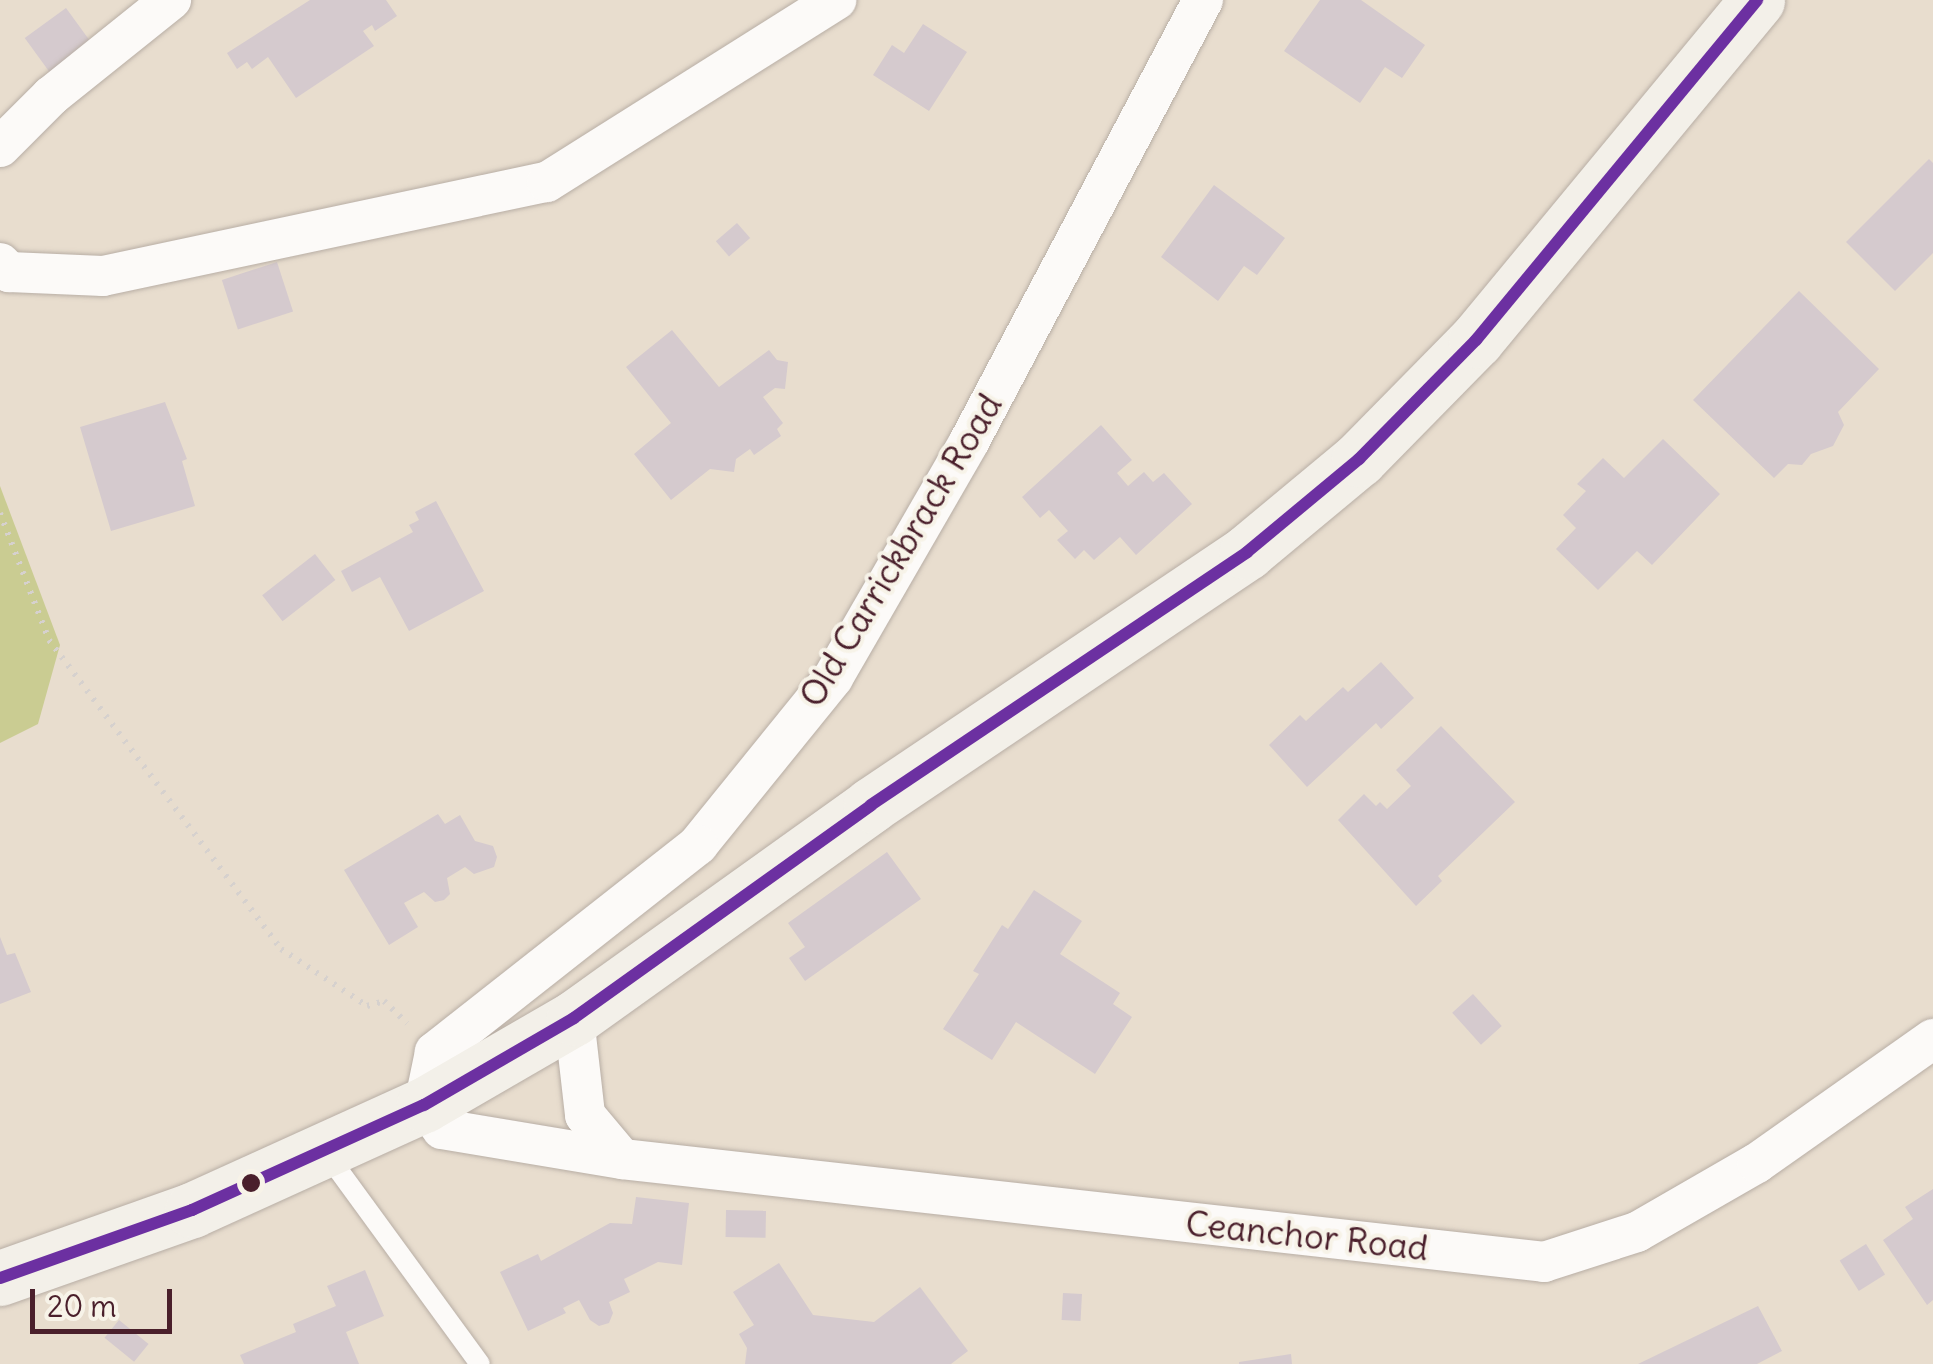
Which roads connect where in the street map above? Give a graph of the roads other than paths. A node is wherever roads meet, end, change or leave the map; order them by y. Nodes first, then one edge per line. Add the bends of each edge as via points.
1 (171, 0) edge
2 (836, 0) edge
3 (1203, 0) edge
4 (1757, 0) edge
5 (0, 147) edge
6 (0, 263) edge
7 (574, 1018) junction
8 (1933, 1039) edge
9 (424, 1105) junction
10 (326, 1153) junction
11 (622, 1159) junction
12 (0, 1278) edge
13 (480, 1364) edge

1 - 5 street
2 - 6 street via 547,182 103,276 9,272
3 - 9 street, Old Carrickbrack Road via 969,442 833,678 698,846 435,1052
4 - 7 main road via 1476,340 1360,459 1247,552 870,805
7 - 9 main road
7 - 11 street via 584,1115
8 - 11 street, Ceanchor Road via 1757,1162 1654,1222 1544,1262
9 - 10 main road
9 - 11 street, Ceanchor Road via 442,1129
10 - 12 main road via 192,1210
10 - 13 lane

